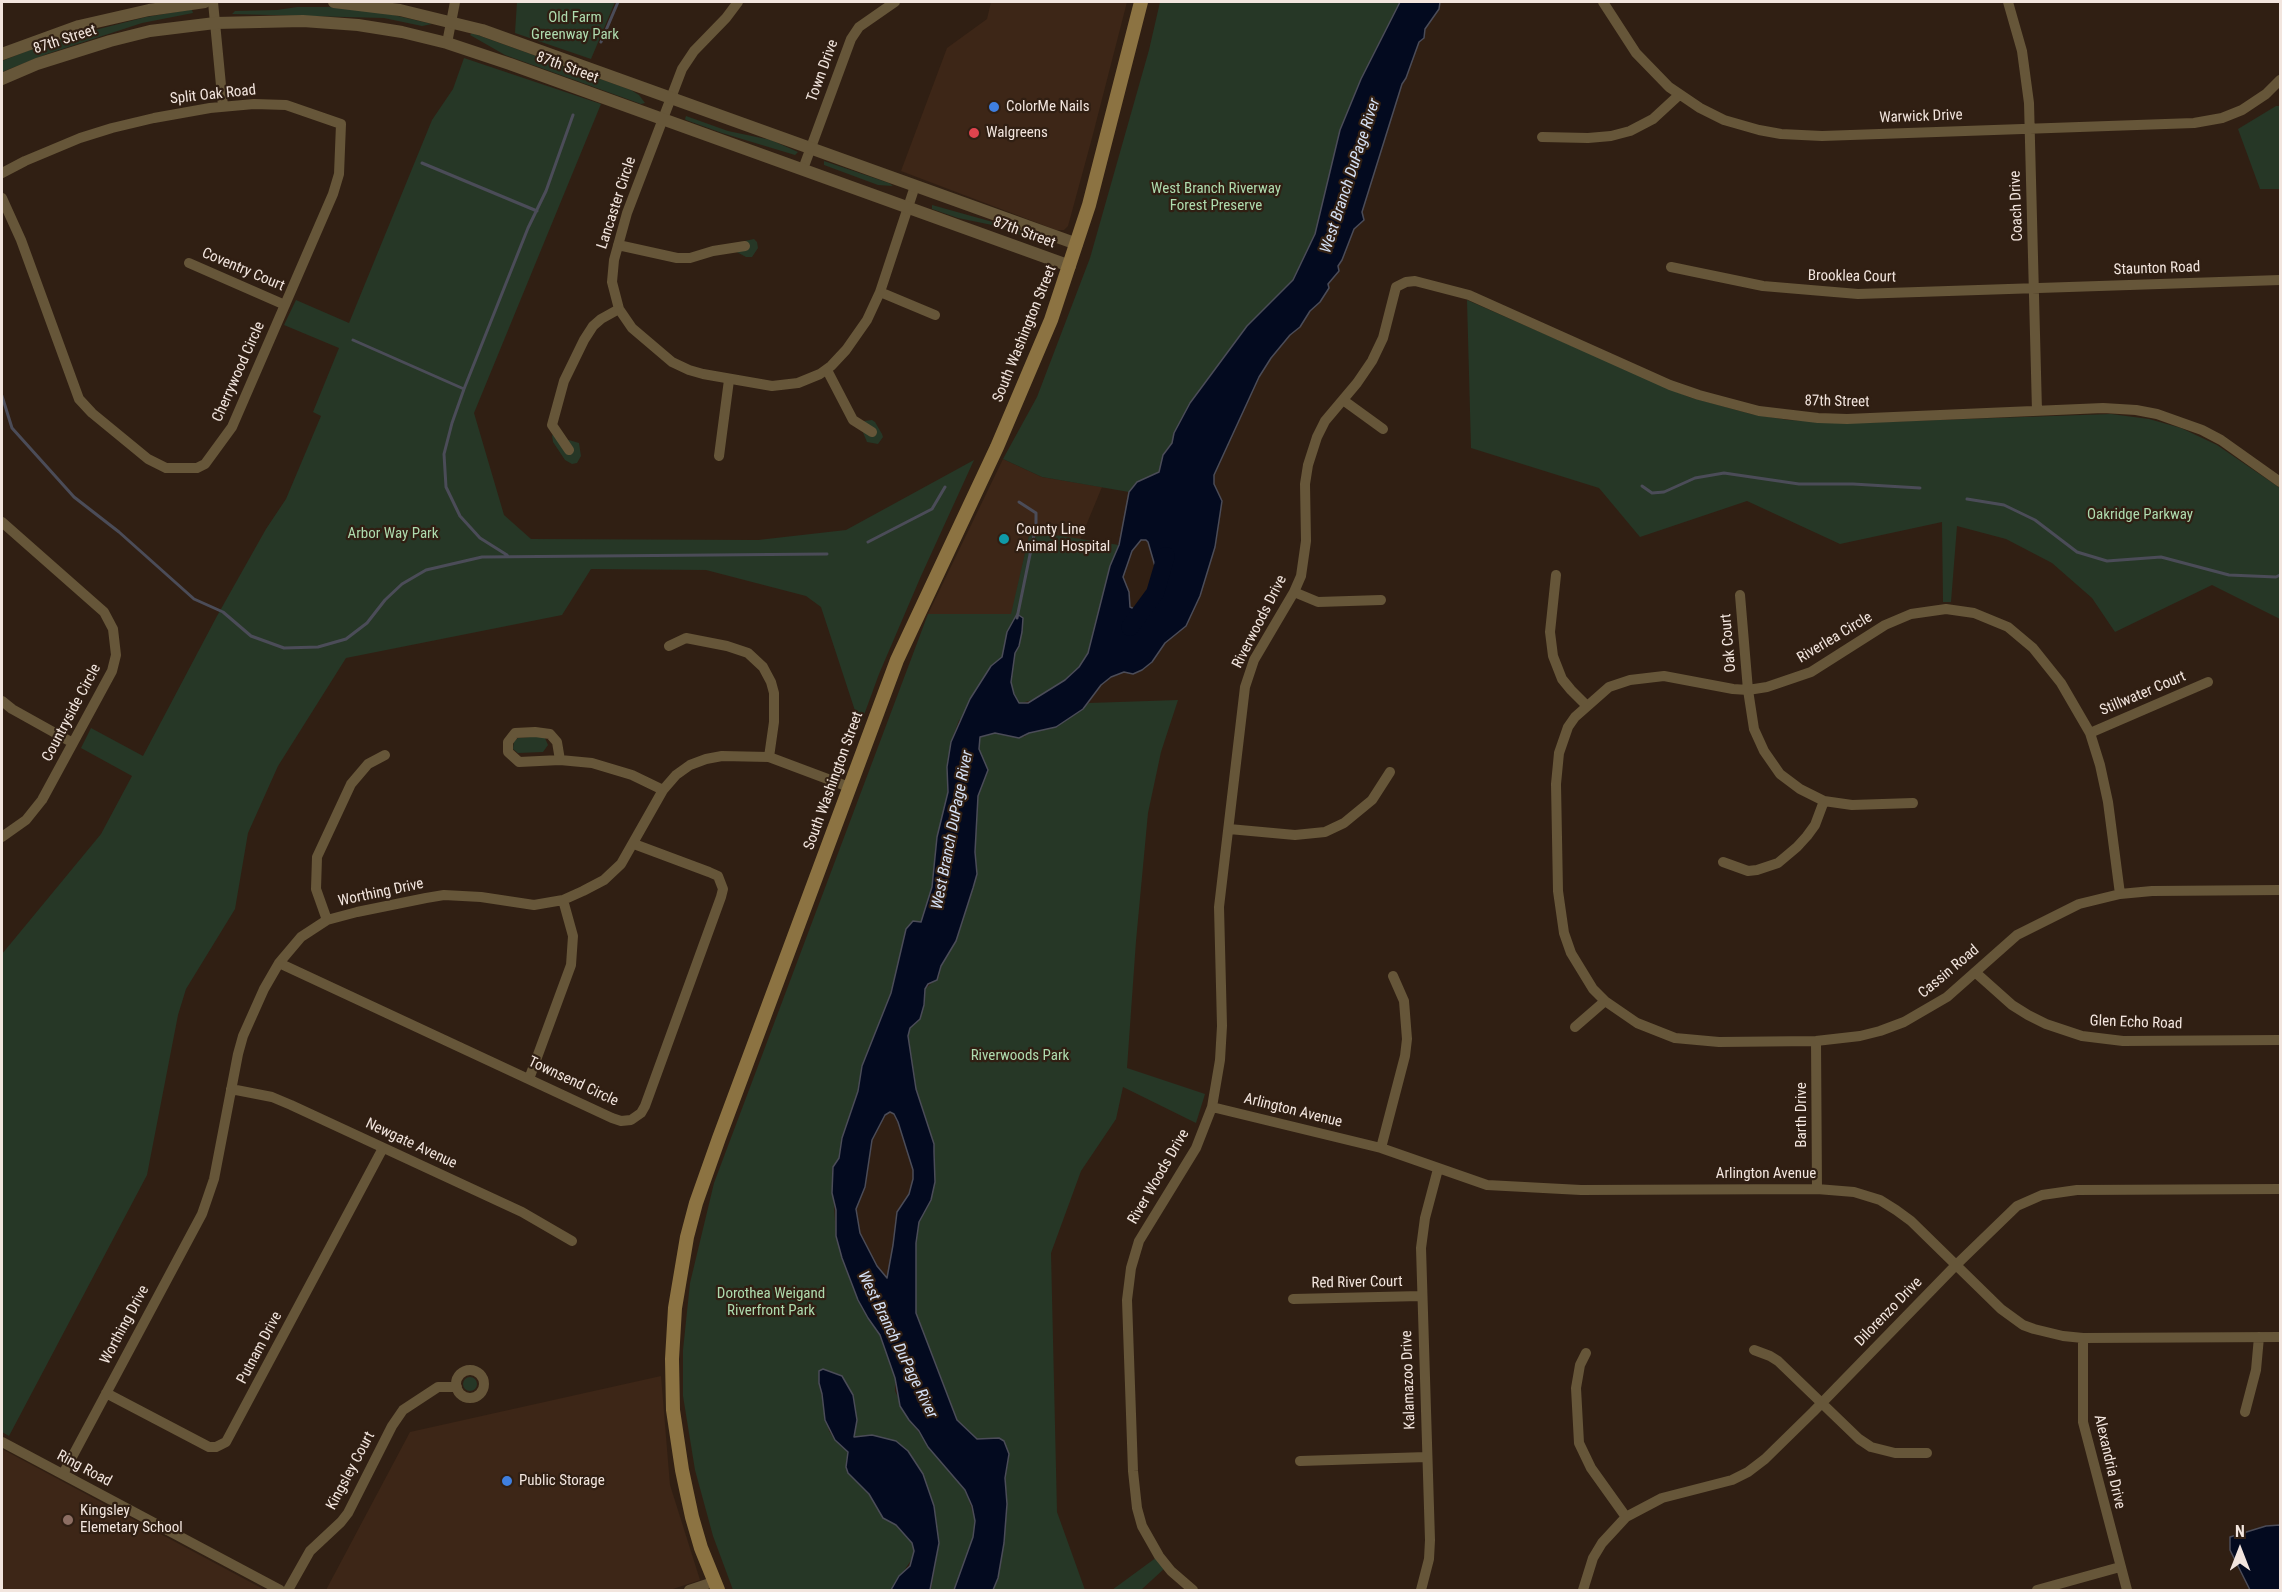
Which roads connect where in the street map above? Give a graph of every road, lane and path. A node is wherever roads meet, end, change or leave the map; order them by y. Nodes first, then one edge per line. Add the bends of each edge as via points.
1 (205, 2) edge
2 (213, 2) edge
3 (334, 2) edge
4 (455, 2) edge
5 (738, 2) edge
6 (896, 2) edge
7 (1141, 2) edge
8 (1603, 2) edge
9 (2008, 2) edge
10 (453, 21) junction
11 (215, 23) junction
12 (447, 44) junction
13 (2, 54) edge
14 (2, 79) edge
15 (2280, 80) edge
16 (1679, 95) junction
17 (671, 98) junction
18 (223, 106) junction
19 (663, 119) junction
20 (2030, 128) junction
21 (1542, 136) dead end
22 (810, 148) junction
23 (803, 169) junction
24 (2, 173) edge
25 (915, 186) junction
26 (2, 198) edge
27 (908, 207) junction
28 (324, 216) joint
29 (1077, 244) junction
30 (618, 245) junction
31 (745, 246) dead end
32 (189, 263) dead end
33 (1070, 266) junction
34 (1671, 267) dead end
35 (2280, 280) edge
36 (1400, 284) joint
37 (2035, 288) junction
38 (880, 292) junction
39 (285, 305) junction
40 (619, 309) junction
41 (935, 315) dead end
42 (827, 370) junction
43 (729, 380) junction
44 (1343, 400) junction
45 (2037, 411) junction
46 (1383, 429) dead end
47 (872, 432) dead end
48 (569, 450) dead end
49 (719, 456) dead end
50 (2280, 482) edge
51 (2, 522) edge
52 (1556, 575) dead end
53 (1294, 592) junction
54 (1740, 595) dead end
55 (1381, 600) dead end
56 (669, 646) dead end
57 (2208, 682) dead end
58 (1748, 690) junction
59 (2, 701) edge
60 (1586, 705) junction
61 (1240, 724) joint
62 (2090, 733) junction
63 (73, 743) junction
64 (384, 755) dead end
65 (769, 757) junction
66 (560, 760) junction
67 (1390, 772) dead end
68 (849, 787) junction
69 (663, 790) junction
70 (1824, 801) junction
71 (1913, 803) dead end
72 (1229, 829) junction
73 (2, 837) edge
74 (634, 844) junction
75 (1724, 862) dead end
76 (2280, 890) edge
77 (2120, 894) junction
78 (563, 900) junction
79 (327, 920) junction
80 (279, 963) junction
81 (1975, 972) junction
82 (1393, 976) dead end
83 (1603, 999) junction
84 (1575, 1027) dead end
85 (2280, 1040) edge
86 (1816, 1041) junction
87 (529, 1079) junction
88 (231, 1089) junction
89 (1212, 1107) junction
90 (383, 1148) junction
91 (1381, 1148) junction
92 (1438, 1169) junction
93 (1817, 1189) junction
94 (2280, 1189) edge
95 (572, 1241) dead end
96 (1955, 1266) junction
97 (1421, 1296) junction
98 (1293, 1299) dead end
99 (2259, 1337) junction
100 (2280, 1337) edge
101 (2083, 1338) junction
102 (1754, 1350) dead end
103 (1586, 1353) dead end
104 (457, 1387) dead end
105 (106, 1393) junction
106 (1822, 1403) junction
107 (2245, 1412) dead end
108 (2, 1442) edge
109 (1927, 1453) dead end
110 (1427, 1457) junction
111 (1300, 1461) dead end
112 (63, 1474) junction
113 (1626, 1516) junction
114 (2120, 1567) junction
115 (715, 1586) edge
116 (280, 1590) edge
117 (288, 1590) edge
118 (689, 1590) edge
119 (1193, 1590) edge
120 (1422, 1590) edge
121 (1583, 1590) edge
122 (2037, 1590) edge
123 (2127, 1590) edge

1 - 13 street, 87th Street via 79,26
2 - 11 street
3 - 10 street, 87th Street
4 - 10 street
5 - 17 street, Lancaster Circle via 688,58
6 - 22 street, Town Drive via 859,27 850,39
7 - 29 main road, South Washington Street
8 - 16 street, Warwick Drive via 1636,53
9 - 20 street, Coach Drive via 2024,62
10 - 12 street
10 - 17 street, 87th Street
11 - 12 street, 87th Street via 303,21 358,25
11 - 14 street, 87th Street via 110,41
11 - 18 street
12 - 19 street, 87th Street
15 - 20 street, Warwick Drive via 2257,101 2222,118 2194,123
16 - 20 street, Warwick Drive via 1724,120 1794,136
16 - 21 street via 1653,119 1630,131 1588,138
17 - 19 street, Lancaster Circle
17 - 22 street, 87th Street
18 - 24 street, Split Oak Road via 112,128
18 - 28 street, Split Oak Road via 286,105 341,124 338,180
19 - 23 street, 87th Street
19 - 30 street, Lancaster Circle
20 - 37 street, Coach Drive
22 - 23 street, Town Drive
22 - 25 street, 87th Street
23 - 27 street, 87th Street
25 - 27 street, Lancaster Circle
25 - 29 street, 87th Street
26 - 39 street, Cherrywood Circle via 18,231 79,399 140,454 166,468 205,464 224,440
27 - 33 street, 87th Street
27 - 38 street, Lancaster Circle
28 - 39 street, Cherrywood Circle
29 - 33 main road, South Washington Street
30 - 31 street via 677,258
30 - 40 street, Lancaster Circle via 612,282
32 - 39 street, Coventry Court
33 - 68 main road, South Washington Street via 1033,365 897,660
34 - 37 street, Brooklea Court via 1763,286 1823,292
35 - 37 street, Staunton Road
36 - 44 street, Riverwoods Drive via 1393,290 1379,349
36 - 45 street, 87th Street via 1415,281 1469,295 1670,385 1759,411 1847,419
37 - 45 street, Coach Drive
38 - 41 street
38 - 42 street, Lancaster Circle via 867,320
40 - 43 street, Lancaster Circle via 632,328 672,362
40 - 48 street via 593,326 564,381 552,425
42 - 43 street, Lancaster Circle via 786,385
42 - 47 street via 853,420
43 - 49 street
44 - 46 street
44 - 53 street, Riverwoods Drive via 1321,429 1308,465 1305,558
45 - 50 street, 87th Street via 2110,408 2157,414 2221,440
51 - 63 street, Countryside Circle via 99,606 113,629 116,655 112,671
52 - 60 street via 1550,632 1553,656 1562,678
53 - 55 street via 1318,602
53 - 61 street, Riverwoods Drive via 1249,673
54 - 58 street, Oak Court
56 - 65 street via 686,638 728,646 748,654 763,667 774,693
57 - 62 street, Stillwater Court
58 - 60 street, Riverlea Circle via 1678,677 1647,677 1609,687
58 - 62 street, Riverlea Circle via 1811,672 1885,625 1911,614 1965,611 2000,623 2033,648 2061,683
58 - 70 street, Oak Court via 1754,729 1771,763 1790,782
59 - 63 street
60 - 83 street, Riverlea Circle via 1568,727 1556,768 1558,891 1571,953
61 - 72 street, River Woods Drive
62 - 77 street, Riverlea Circle via 2108,802
63 - 73 street, Countryside Circle via 42,800 26,820
64 - 79 street via 368,764 351,784 317,857 316,889
65 - 68 street, Worthing Drive
65 - 69 street, Worthing Drive via 706,759 682,771
66 - 66 street via 557,742 550,734 515,733 508,742 508,752 519,762
66 - 69 street via 608,766
67 - 72 street via 1372,800 1344,823 1325,832 1295,836
68 - 115 main road, South Washington Street via 696,1203 680,1270 672,1339 673,1410 692,1517
69 - 74 street, Worthing Drive
70 - 71 street via 1852,805
70 - 75 street via 1807,836 1778,862 1748,871
72 - 89 street, River Woods Drive via 1218,924 1222,1043
74 - 78 street, Worthing Drive via 604,880
74 - 87 street, Townsend Circle via 718,876 723,889 645,1106 636,1118 621,1121
76 - 77 street, Cassin Road
77 - 81 street, Cassin Road via 2079,904 2038,923 2017,935
78 - 79 street, Worthing Drive via 534,905 444,896
78 - 87 street via 574,946 571,965
79 - 80 street, Worthing Drive via 301,937
80 - 87 street, Townsend Circle
80 - 88 street, Worthing Drive via 243,1036
81 - 85 street, Glen Echo Road via 2028,1015 2082,1036 2123,1041
81 - 86 street, Cassin Road via 1947,997 1904,1022 1860,1036
82 - 91 street via 1404,1001 1407,1038
83 - 84 street
83 - 86 street, Cassin Road via 1637,1023 1675,1038 1719,1042
86 - 93 street, Barth Drive
88 - 90 street, Newgate Avenue via 272,1097
88 - 105 street, Worthing Drive via 214,1179 202,1214
89 - 91 street, Arlington Avenue
89 - 119 street, River Woods Drive via 1196,1148 1140,1241 1127,1300 1137,1508 1159,1556
90 - 95 street, Newgate Avenue via 540,1221
90 - 105 street, Putnam Drive via 226,1442 209,1447
91 - 92 street, Arlington Avenue
92 - 93 street, Arlington Avenue via 1487,1185 1533,1189
92 - 97 street, Kalamazoo Drive via 1422,1232
93 - 96 street, Arlington Avenue via 1854,1192 1880,1200 1911,1221
94 - 96 street, Dilorenzo Drive via 2077,1190 2042,1195 2007,1215
96 - 101 street, Arlington Avenue via 2023,1325
96 - 106 street, Dilorenzo Drive
97 - 98 street, Red River Court
97 - 110 street, Kalamazoo Drive
99 - 100 street, Arlington Avenue
99 - 101 street, Arlington Avenue
99 - 107 street via 2256,1370
101 - 114 street, Alexandria Drive via 2083,1422
102 - 106 street via 1778,1361
103 - 113 street via 1576,1388 1579,1443 1591,1468
104 - 117 street, Kingsley Court via 438,1387 403,1410 348,1513 310,1551
105 - 112 street, Worthing Drive
106 - 109 street via 1870,1447 1894,1453
106 - 113 street, Dilorenzo Drive via 1749,1472 1662,1498
108 - 112 street, Ring Road
110 - 111 street
110 - 120 street, Kalamazoo Drive via 1430,1540
112 - 116 street, Ring Road
113 - 121 street, Dilorenzo Drive via 1593,1558
114 - 122 street
114 - 123 street, Alexandria Drive
115 - 118 street

